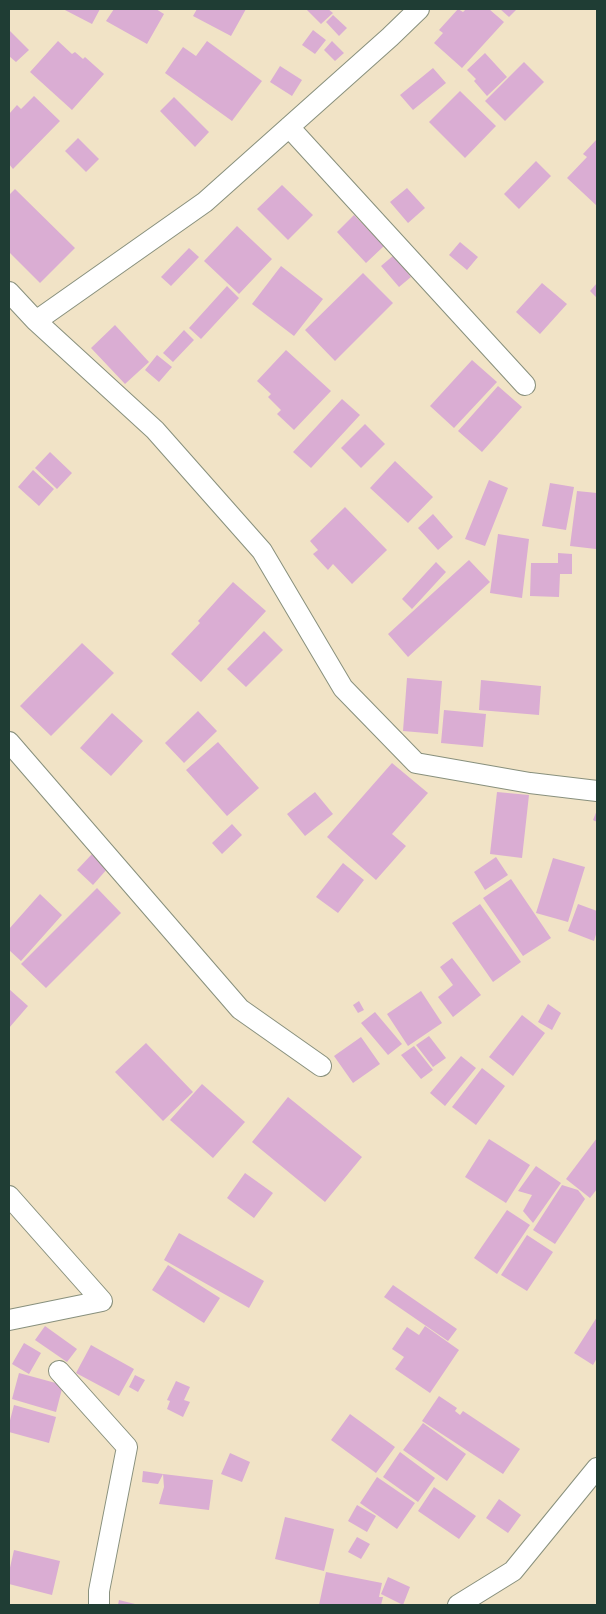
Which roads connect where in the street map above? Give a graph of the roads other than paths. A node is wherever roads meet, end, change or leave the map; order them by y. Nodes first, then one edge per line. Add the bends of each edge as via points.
1 (419, 9) edge
2 (289, 127) junction
3 (9, 292) edge
4 (36, 322) junction
5 (525, 385) dead end
6 (9, 742) edge
7 (597, 791) edge
8 (321, 1066) dead end
9 (9, 1196) edge
10 (9, 1320) edge
11 (58, 1371) dead end
12 (597, 1468) edge
13 (98, 1605) edge
14 (458, 1605) edge

1 - 2 street
2 - 4 street via 205,202
2 - 5 street
3 - 4 street
4 - 7 street via 154,430 262,551 343,688 416,763
6 - 8 street via 240,1009
9 - 10 street via 102,1301
11 - 13 street via 127,1447
12 - 14 street via 513,1571

